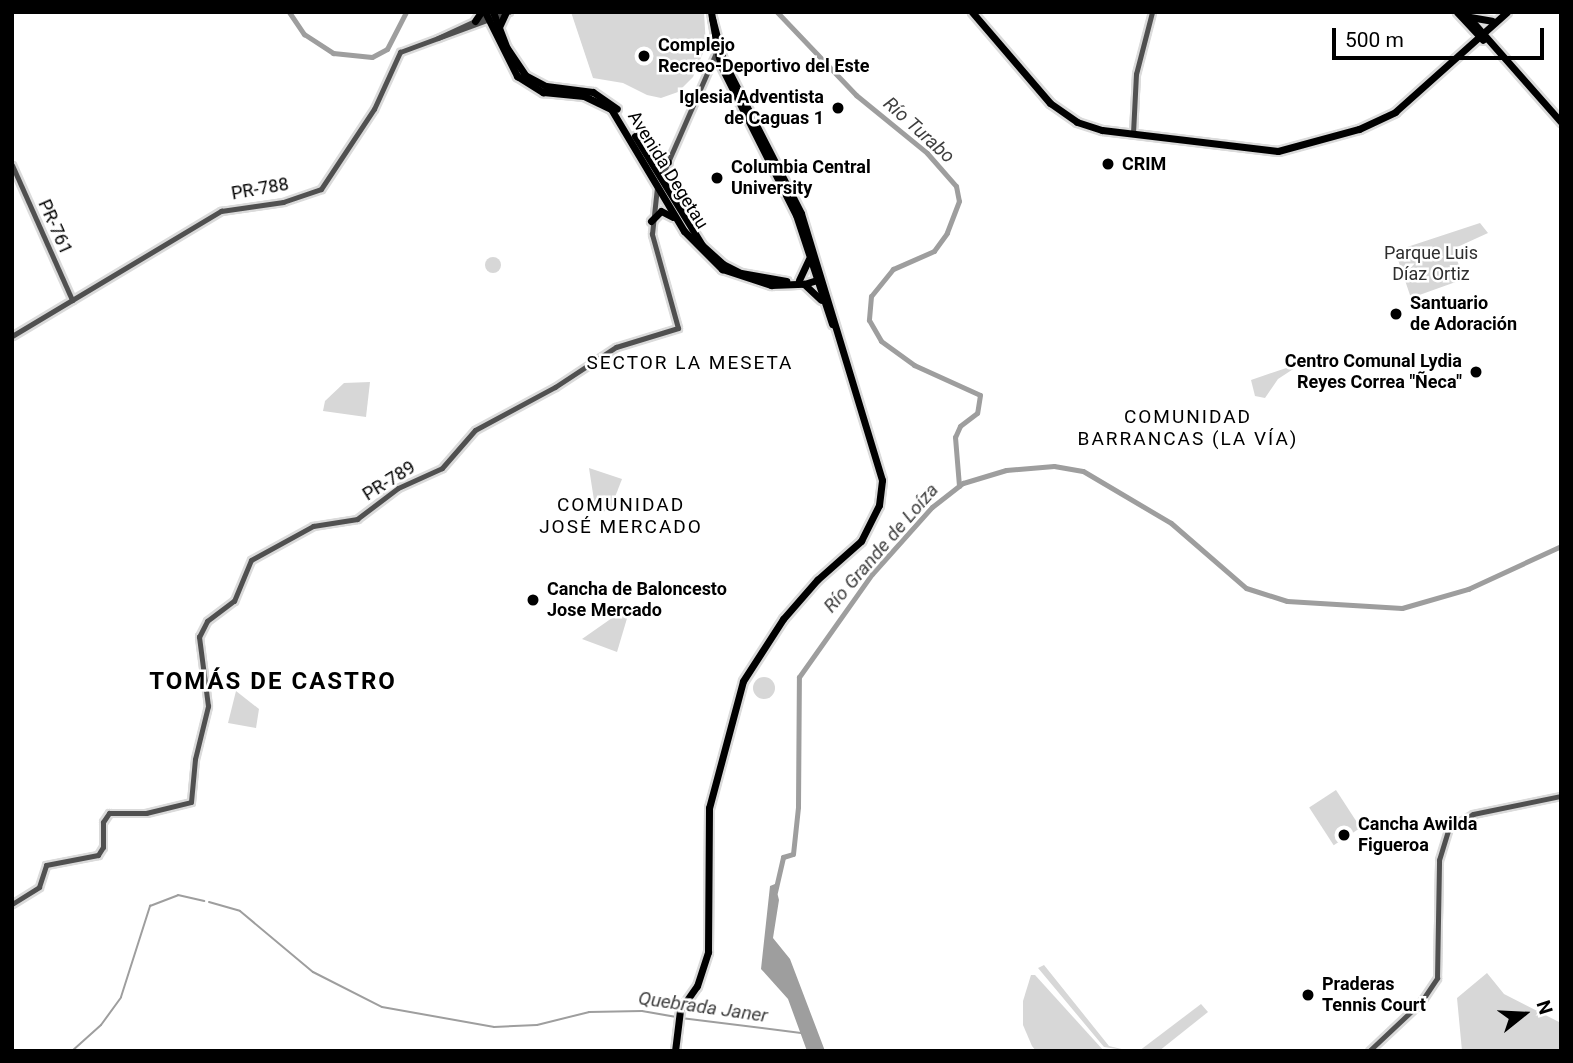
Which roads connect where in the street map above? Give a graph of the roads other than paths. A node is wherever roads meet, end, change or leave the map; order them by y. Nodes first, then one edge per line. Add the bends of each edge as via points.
1 (975, 12) edge
2 (1152, 12) edge
3 (1457, 12) edge
4 (1505, 12) edge
5 (507, 13) edge
6 (1466, 14) edge
7 (490, 15) edge
8 (711, 15) edge
9 (477, 22) junction
10 (496, 29) junction
11 (717, 33) junction
12 (1482, 34) junction
13 (1490, 44) junction
14 (716, 53) junction
15 (715, 63) junction
16 (737, 86) junction
17 (1561, 122) edge
18 (753, 123) junction
19 (1134, 132) junction
20 (668, 162) junction
21 (652, 164) junction
22 (12, 165) edge
23 (659, 182) junction
24 (651, 222) junction
25 (680, 225) junction
26 (808, 234) junction
27 (809, 255) junction
28 (817, 279) junction
29 (801, 282) junction
30 (72, 300) junction
31 (825, 305) junction
32 (834, 313) junction
33 (12, 336) edge
34 (842, 347) junction
35 (1561, 796) edge
36 (12, 904) edge
37 (675, 1050) edge
38 (1369, 1051) edge

1 - 19 main road via 1054,105 1084,122
2 - 19 street via 1150,34 1136,74
3 - 12 main road
4 - 12 main road
5 - 7 street
5 - 10 main road
6 - 12 main road
6 - 12 main road
7 - 9 main road
7 - 10 main road, Avenida Degetau
8 - 11 main road
8 - 14 main road
9 - 10 main road
9 - 30 street, PR-788 / PR-788 via 400,52 374,109 321,190 283,202 221,211
10 - 21 main road, Avenida Degetau via 516,64 537,82 606,98
10 - 23 main road, Avenida Degetau via 509,66 529,85 543,92 584,96 611,109
11 - 14 main road
11 - 16 main road via 723,60
12 - 13 main road
12 - 13 main road
12 - 19 main road via 1387,114 1301,144 1279,148
13 - 17 main road
14 - 15 main road
14 - 16 main road
15 - 18 main road
15 - 20 street, PR-789 / PR-789
16 - 18 main road
18 - 26 main road
18 - 27 main road
20 - 21 main road
20 - 23 street, PR-789 / PR-789
21 - 23 main road, Avenida Degetau
22 - 30 street, PR-761 / PR-761
23 - 24 street, PR-789 / PR-789
23 - 25 main road, Avenida Degetau
23 - 29 main road, Avenida Degetau via 688,227 723,264 768,280
24 - 25 main road via 660,211
24 - 36 street, PR-789 / PR-789 via 678,328 616,347 569,379 475,430 442,468 398,488 357,519 313,526 251,560 234,601 207,621 199,637 208,706 195,759 191,802 146,813 109,813 103,821 98,855 46,865 38,887
25 - 29 main road, Avenida Degetau via 702,252 739,278 771,285
26 - 28 main road
26 - 32 main road
27 - 28 main road
27 - 29 main road
28 - 29 main road, Avenida Degetau
28 - 31 main road
28 - 32 main road
29 - 31 main road
30 - 33 street, PR-788 / PR-788
31 - 34 main road
32 - 34 main road
34 - 37 main road via 882,480 873,523 783,620 743,681 709,808 708,952 697,986 680,1010
35 - 38 street via 1473,814 1449,828 1438,860 1437,978 1421,1002

